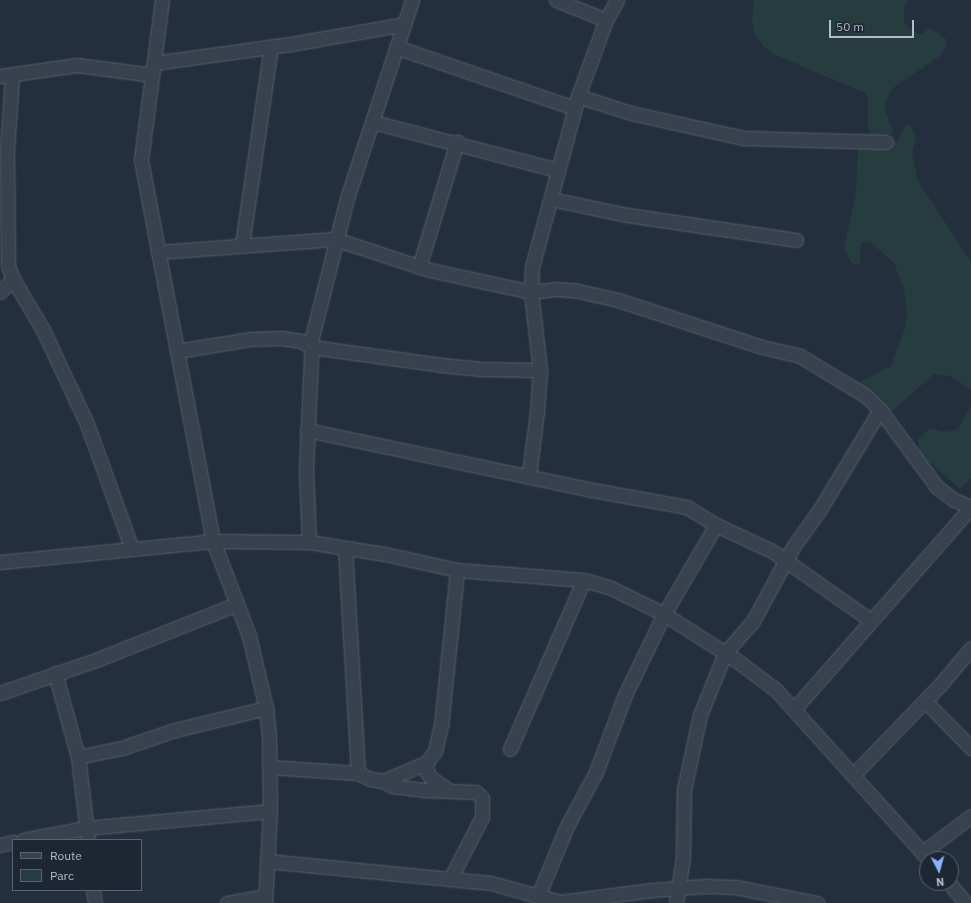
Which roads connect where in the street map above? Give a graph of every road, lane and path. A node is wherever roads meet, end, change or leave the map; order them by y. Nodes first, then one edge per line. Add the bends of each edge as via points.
1 (162, 0) edge
2 (412, 0) edge
3 (556, 0) edge
4 (617, 0) edge
5 (606, 20) junction
6 (404, 24) junction
7 (270, 47) junction
8 (396, 47) junction
9 (153, 69) junction
10 (6, 77) edge
11 (576, 102) junction
12 (373, 122) junction
13 (457, 142) junction
14 (886, 142) dead end
15 (557, 170) junction
16 (551, 199) junction
17 (335, 239) junction
18 (796, 240) dead end
19 (242, 245) junction
20 (158, 252) junction
21 (420, 267) junction
22 (13, 280) junction
23 (0, 292) edge
24 (531, 292) junction
25 (312, 347) junction
26 (177, 351) junction
27 (540, 370) junction
28 (880, 410) junction
29 (307, 430) junction
30 (529, 475) junction
31 (716, 525) junction
32 (213, 541) junction
33 (309, 542) junction
34 (345, 548) junction
35 (132, 549) junction
36 (786, 561) junction
37 (0, 562) edge
38 (457, 570) junction
39 (584, 580) junction
40 (236, 604) junction
41 (664, 614) junction
42 (870, 620) junction
43 (971, 648) edge
44 (725, 653) junction
45 (55, 674) junction
46 (0, 693) edge
47 (925, 701) junction
48 (266, 708) junction
49 (794, 708) junction
50 (971, 748) edge
51 (510, 749) dead end
52 (78, 758) junction
53 (426, 763) junction
54 (269, 767) junction
55 (358, 773) junction
56 (854, 774) junction
57 (383, 781) junction
58 (447, 789) junction
59 (270, 811) junction
60 (971, 816) edge
61 (87, 834) edge
62 (34, 839) edge
63 (12, 842) edge
64 (0, 845) edge
65 (921, 851) edge
66 (931, 851) edge
67 (267, 861) junction
68 (451, 877) junction
69 (680, 888) junction
70 (93, 891) edge
71 (956, 891) edge
72 (531, 898) edge
73 (265, 900) edge
74 (95, 903) edge
75 (227, 903) edge
76 (676, 903) edge
77 (817, 903) edge
78 (966, 903) edge

1 - 9 street
2 - 6 street
3 - 5 street
4 - 5 street
5 - 11 street
6 - 7 street
6 - 8 street
7 - 9 street
7 - 19 street
8 - 11 street
8 - 12 street
9 - 10 street via 77,65
9 - 20 street via 140,160
10 - 22 street via 6,237 8,266
11 - 14 street via 744,138
11 - 15 street
12 - 13 street
12 - 17 street
13 - 15 street
13 - 21 street
15 - 16 street
16 - 18 street via 627,215
16 - 24 street via 532,267
17 - 19 street
17 - 21 street
17 - 25 street via 315,323
19 - 20 street
20 - 26 street
21 - 24 street
22 - 23 street
22 - 35 street via 43,330 87,424
24 - 27 street
24 - 28 street via 557,289 618,300 800,356 866,396
25 - 26 street via 301,341 282,338 250,339
25 - 27 street via 473,369
25 - 29 street
26 - 32 street
27 - 30 street
28 - 36 street
28 - 42 street via 937,487 954,500 971,507
29 - 30 street
29 - 33 street
30 - 31 street via 587,489 688,506
31 - 36 street via 772,551
31 - 41 street
32 - 33 street
32 - 35 street
32 - 40 street
33 - 34 street
34 - 38 street
34 - 55 street
35 - 37 street
36 - 42 street
36 - 44 street via 753,621
38 - 39 street
38 - 53 street via 441,726 435,751
39 - 41 street via 609,587
39 - 51 street
40 - 45 street
40 - 48 street via 249,636
41 - 44 street
41 - 72 street via 625,695 596,772
42 - 49 street
43 - 47 street
44 - 49 street via 776,690
44 - 69 street via 700,715 684,790
45 - 46 street
45 - 52 street
47 - 50 street
47 - 56 street
48 - 52 street via 175,730 122,748
48 - 54 street
49 - 56 street
52 - 61 street
53 - 57 street via 407,774
53 - 58 street via 431,778
54 - 55 street
54 - 59 street
55 - 57 street via 370,779
56 - 65 street
57 - 58 street via 392,786 424,790
58 - 68 street via 476,792 482,798 484,806 482,817
59 - 61 street
59 - 67 street
60 - 66 street
61 - 62 street
63 - 64 street
67 - 68 street
67 - 73 street
68 - 72 street via 491,883
69 - 72 street via 560,902
69 - 76 street
69 - 77 street via 735,887
70 - 74 street
71 - 78 street
73 - 75 street

